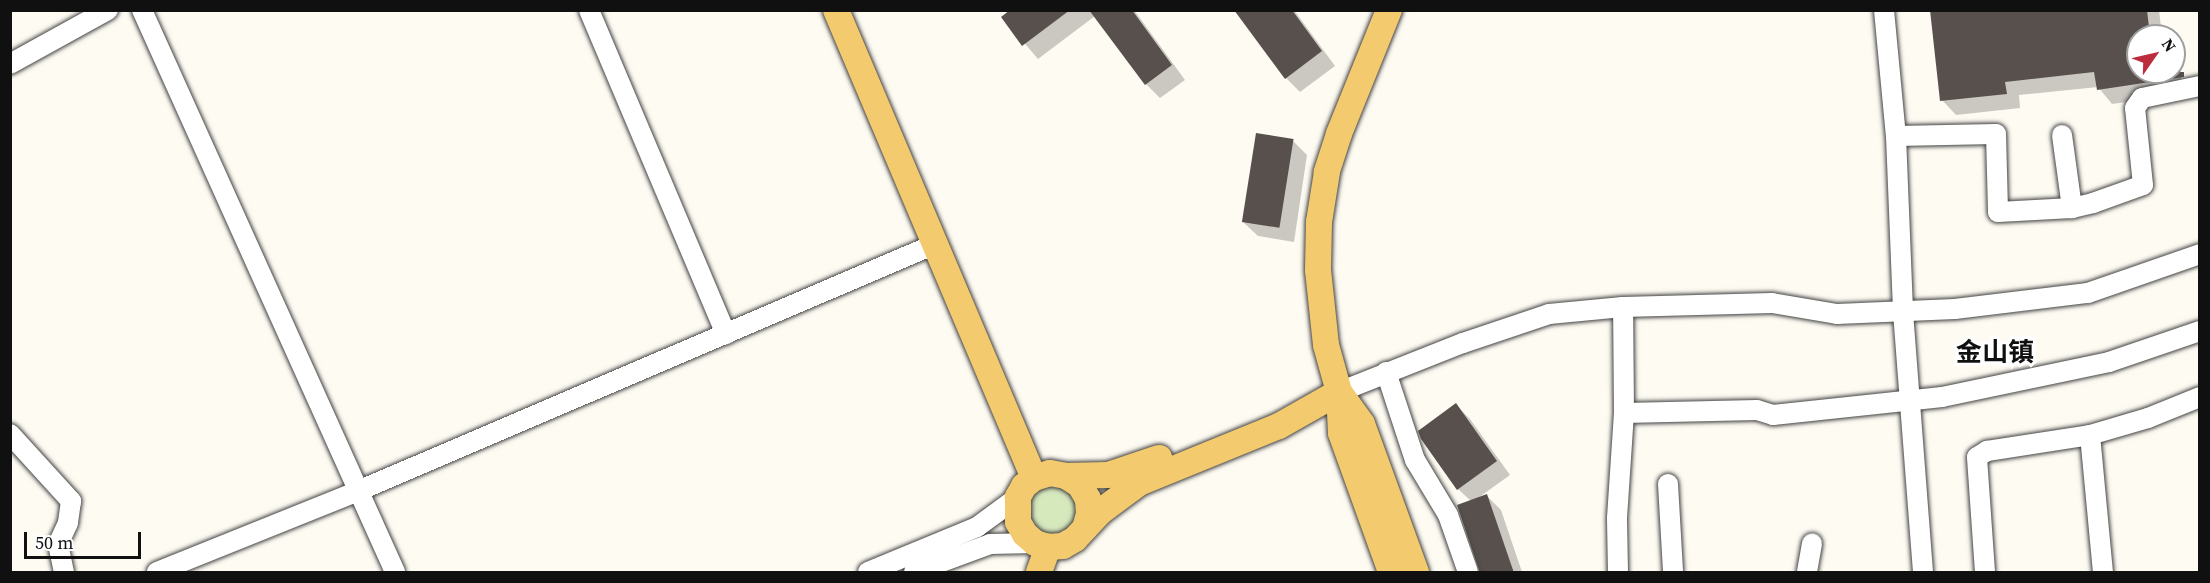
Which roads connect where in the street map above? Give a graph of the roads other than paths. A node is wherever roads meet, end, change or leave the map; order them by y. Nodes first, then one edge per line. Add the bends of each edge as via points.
1 (108, 10) edge
2 (142, 10) edge
3 (590, 10) edge
4 (836, 10) edge
5 (1389, 10) edge
6 (1884, 10) edge
7 (10, 64) edge
8 (2199, 86) edge
9 (2062, 135) dead end
10 (1896, 136) junction
11 (2072, 208) junction
12 (935, 244) junction
13 (2199, 254) edge
14 (1623, 307) junction
15 (1903, 312) junction
16 (2199, 331) edge
17 (726, 334) junction
18 (1386, 372) junction
19 (1339, 392) junction
20 (2199, 397) edge
21 (1910, 402) junction
22 (1624, 413) junction
23 (10, 434) edge
24 (2090, 435) junction
25 (1066, 476) junction
26 (1668, 484) dead end
27 (1026, 488) junction
28 (358, 491) junction
29 (1085, 528) junction
30 (1812, 543) dead end
31 (1042, 545) junction
32 (64, 573) edge
33 (157, 573) edge
34 (395, 573) edge
35 (868, 573) edge
36 (914, 573) edge
37 (1039, 573) edge
38 (1391, 573) edge
39 (1416, 573) edge
40 (1468, 573) edge
41 (1618, 573) edge
42 (1673, 573) edge
43 (1807, 573) edge
44 (1923, 573) edge
45 (1985, 573) edge
46 (2103, 573) edge

1 - 7 street
2 - 28 street
3 - 17 street
4 - 12 main road
5 - 19 main road via 1339,134 1322,198 1317,243 1319,294 1326,345
6 - 10 street
8 - 11 street via 2142,98 2135,108 2143,185
9 - 11 street
10 - 11 street via 1996,134 1998,212
10 - 15 street
12 - 17 street
12 - 27 main road
13 - 15 street via 2088,293
14 - 15 street via 1772,303 1837,314
14 - 18 street via 1550,314
14 - 22 street
15 - 21 street
16 - 21 street via 2109,362
17 - 28 street
18 - 19 street
18 - 40 street via 1415,460 1448,515
19 - 25 main road via 1273,411 1121,472 1094,477
19 - 29 main road via 1279,426 1139,483
19 - 38 main road via 1341,433
19 - 39 main road via 1362,424
20 - 24 street via 2148,418
21 - 22 street via 1773,415 1757,410
21 - 44 street
22 - 41 street via 1617,518
23 - 32 street via 71,501 68,523 57,544
24 - 45 street via 1987,451 1977,457
24 - 46 street
25 - 27 main road via 1050,473
25 - 29 main road via 1080,485 1088,500
26 - 42 street
27 - 31 main road via 1018,522 1025,534
27 - 35 street via 977,527
28 - 33 street
28 - 34 street
29 - 31 main road via 1063,546
30 - 43 street
31 - 36 street via 990,544
31 - 37 main road

